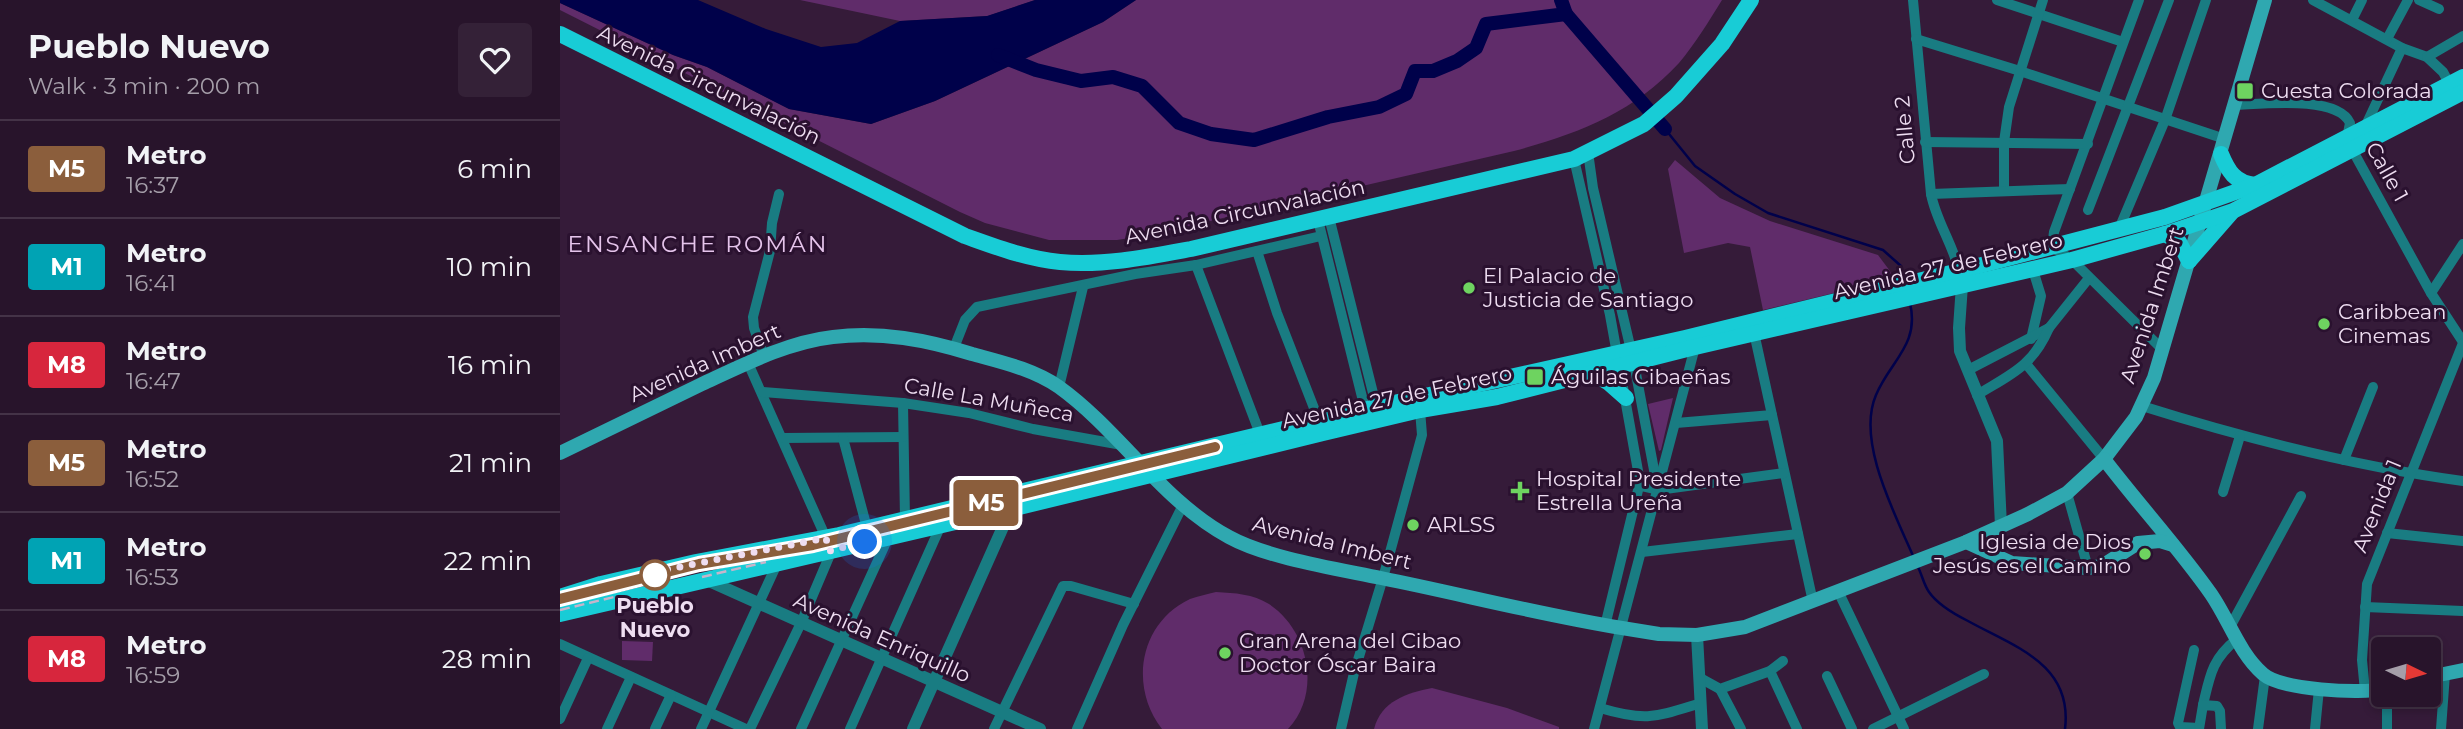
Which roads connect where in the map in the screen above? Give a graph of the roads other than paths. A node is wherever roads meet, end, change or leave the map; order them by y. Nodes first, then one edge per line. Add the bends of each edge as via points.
1 (1751, 0) edge
2 (1913, 0) edge
3 (1997, 0) edge
4 (2043, 0) edge
5 (2139, 0) edge
6 (2169, 0) edge
7 (2206, 0) edge
8 (2265, 0) edge
9 (2313, 0) edge
10 (2362, 0) edge
11 (2408, 0) edge
12 (2419, 0) edge
13 (2439, 9) dead end
14 (2039, 15) junction
15 (2352, 20) junction
16 (2463, 36) edge
17 (563, 38) edge
18 (1916, 39) junction
19 (2387, 39) junction
20 (2123, 42) junction
21 (2402, 48) junction
22 (2427, 57) junction
23 (2020, 71) junction
24 (2456, 80) edge
25 (2463, 92) edge
26 (2104, 100) junction
27 (2235, 105) junction
28 (2128, 107) junction
29 (2345, 115) junction
30 (2165, 120) junction
31 (2367, 121) junction
32 (1925, 142) junction
33 (2004, 142) junction
34 (2088, 144) junction
35 (2350, 144) junction
36 (2223, 146) junction
37 (1581, 156) junction
38 (2255, 185) junction
39 (2070, 189) junction
40 (2004, 191) junction
41 (779, 194) dead end
42 (1931, 194) junction
43 (2205, 204) junction
44 (2088, 210) dead end
45 (2233, 211) junction
46 (2200, 223) junction
47 (1323, 225) junction
48 (2119, 229) junction
49 (2165, 234) junction
50 (2463, 243) edge
51 (2052, 247) junction
52 (1257, 251) junction
53 (1955, 251) junction
54 (2072, 260) junction
55 (2189, 261) junction
56 (1196, 265) junction
57 (1977, 266) junction
58 (2033, 270) junction
59 (1961, 278) junction
60 (2089, 278) junction
61 (1083, 287) junction
62 (2431, 293) junction
63 (1752, 327) junction
64 (2049, 328) junction
65 (2031, 339) junction
66 (2463, 343) edge
67 (1695, 347) junction
68 (954, 348) junction
69 (2163, 349) junction
70 (764, 356) junction
71 (1626, 358) junction
72 (748, 363) junction
73 (2026, 365) junction
74 (1968, 370) junction
75 (1594, 374) junction
76 (1059, 387) junction
77 (2373, 387) dead end
78 (763, 392) junction
79 (1977, 395) junction
80 (1626, 398) junction
81 (903, 402) junction
82 (2141, 406) junction
83 (1420, 410) junction
84 (1373, 415) junction
85 (1772, 415) junction
86 (1319, 421) junction
87 (1676, 423) junction
88 (1260, 434) junction
89 (2240, 436) junction
90 (903, 437) junction
91 (783, 438) junction
92 (843, 438) junction
93 (1123, 445) junction
94 (560, 452) edge
95 (2104, 459) junction
96 (2344, 460) junction
97 (1141, 462) junction
98 (1784, 472) junction
99 (2411, 474) junction
100 (1152, 475) junction
101 (2463, 481) edge
102 (1640, 486) junction
103 (1658, 490) junction
104 (2223, 492) dead end
105 (2067, 493) junction
106 (2301, 496) dead end
107 (1009, 502) junction
108 (1183, 505) junction
109 (905, 519) junction
110 (941, 525) junction
111 (2001, 526) junction
112 (867, 528) junction
113 (2387, 533) junction
114 (1798, 534) junction
115 (889, 536) junction
116 (2463, 541) edge
117 (1966, 542) junction
118 (827, 544) junction
119 (2173, 545) junction
120 (1642, 552) junction
121 (777, 564) junction
122 (2088, 568) junction
123 (1383, 578) junction
124 (709, 581) junction
125 (1838, 591) junction
126 (560, 597) edge
127 (1813, 602) junction
128 (758, 604) junction
129 (1134, 604) junction
130 (2365, 607) junction
131 (2463, 611) edge
132 (560, 614) edge
133 (801, 623) junction
134 (1605, 625) junction
135 (1622, 628) junction
136 (2234, 633) junction
137 (1697, 635) junction
138 (841, 641) junction
139 (560, 644) edge
140 (2194, 650) dead end
141 (588, 659) junction
142 (881, 659) junction
143 (1783, 661) dead end
144 (2463, 670) edge
145 (1769, 671) junction
146 (1984, 674) dead end
147 (2445, 674) junction
148 (2441, 675) edge
149 (1827, 676) dead end
150 (2265, 676) junction
151 (631, 677) junction
152 (1700, 678) junction
153 (935, 683) junction
154 (1720, 689) junction
155 (2319, 689) junction
156 (2371, 690) edge
157 (2365, 691) junction
158 (671, 695) junction
159 (1701, 703) junction
160 (2203, 705) junction
161 (2387, 707) edge
162 (1600, 708) junction
163 (708, 712) junction
164 (1001, 712) junction
165 (1898, 717) junction
166 (560, 719) edge
167 (2199, 728) edge
168 (607, 729) edge
169 (655, 729) edge
170 (701, 729) edge
171 (748, 729) edge
172 (801, 729) edge
173 (850, 729) edge
174 (914, 729) edge
175 (994, 729) edge
176 (1040, 729) edge
177 (1076, 729) edge
178 (1341, 729) edge
179 (1594, 729) edge
180 (1702, 729) edge
181 (1741, 729) edge
182 (1797, 729) edge
183 (1852, 729) edge
184 (1873, 729) edge
185 (1904, 729) edge
186 (2221, 729) edge
187 (2258, 729) edge
188 (2315, 729) edge
189 (2387, 729) edge
190 (2441, 729) edge

1 - 37 main road, Avenida Circunvalación via 1722,44 1676,96 1644,124
2 - 18 street, Calle 2
3 - 14 street
4 - 14 street
5 - 20 street
6 - 28 street
7 - 30 street
8 - 27 main road, Avenida Imbert
9 - 15 street
10 - 15 street
11 - 19 street
12 - 13 street
14 - 20 street
14 - 23 street
15 - 19 street
16 - 22 street
17 - 47 main road, Avenida Circunvalación via 965,236 1033,257 1089,263 1141,259
18 - 23 street
18 - 32 street, Calle 2
19 - 21 street
20 - 26 street
21 - 22 street
21 - 31 street
22 - 24 street
23 - 26 street
23 - 33 street
24 - 31 main road, Avenida 27 de Febrero
25 - 35 main road, Avenida 27 de Febrero
26 - 28 street
26 - 34 street
27 - 29 street via 2319,105
27 - 36 main road, Avenida Imbert
28 - 30 street
28 - 44 street
29 - 31 street
29 - 35 street, Calle 1
30 - 36 street
30 - 48 street
31 - 35 main road, Avenida 27 de Febrero
32 - 33 street
32 - 42 street, Calle 2
33 - 34 street
33 - 40 street
34 - 39 street
35 - 38 main road, Avenida 27 de Febrero
35 - 45 main road, Avenida 27 de Febrero
35 - 62 street, Calle 1
36 - 38 main road via 2233,177
36 - 43 main road, Avenida Imbert
37 - 47 main road, Avenida Circunvalación
37 - 71 street via 1596,200
38 - 43 main road, Avenida 27 de Febrero
39 - 40 street
39 - 51 street
40 - 42 street
41 - 70 street via 753,317
42 - 53 street, Calle 2
43 - 46 main road, Avenida Imbert
43 - 48 main road, Avenida 27 de Febrero
45 - 46 main road, Avenida 27 de Febrero
45 - 55 main road
46 - 49 main road, Avenida 27 de Febrero
46 - 55 main road, Avenida Imbert
47 - 52 street
47 - 84 street
47 - 84 street
48 - 51 main road, Avenida 27 de Febrero
49 - 54 main road, Avenida 27 de Febrero
49 - 55 main road via 2179,242
50 - 62 street
51 - 54 street
51 - 57 main road, Avenida 27 de Febrero
52 - 56 street
52 - 86 street
53 - 57 street, Calle 2
53 - 59 street, Calle 2
54 - 58 main road, Avenida 27 de Febrero
54 - 60 street
55 - 69 main road, Avenida Imbert
56 - 61 street
56 - 88 street
57 - 59 main road, Avenida 27 de Febrero
58 - 59 main road, Avenida 27 de Febrero
58 - 65 street via 2040,296
59 - 63 main road, Avenida 27 de Febrero
59 - 74 street, Calle 2 via 1960,351
60 - 64 street
60 - 69 street
61 - 68 street via 977,307 965,320
61 - 76 street
62 - 66 street, Calle 1
63 - 67 main road, Avenida 27 de Febrero
63 - 71 main road, Avenida 27 de Febrero
63 - 85 street
64 - 65 street
64 - 73 street
65 - 74 street
66 - 99 street, Avenida 1
67 - 71 main road, Avenida 27 de Febrero
67 - 87 street
68 - 70 main road, Avenida Imbert via 873,335 831,337
68 - 76 main road, Avenida Imbert via 1030,372
69 - 82 main road, Avenida Imbert
70 - 72 main road, Avenida Imbert
71 - 75 main road, Avenida 27 de Febrero
71 - 80 street
71 - 84 main road, Avenida 27 de Febrero
71 - 103 street
72 - 78 street
72 - 94 main road, Avenida Imbert
73 - 79 street
73 - 95 street
74 - 79 street, Calle 2
75 - 80 main road
75 - 83 main road, Avenida 27 de Febrero
76 - 93 main road, Avenida Imbert
77 - 96 street
78 - 81 street, Calle La Muñeca
78 - 91 street
79 - 111 street, Calle 2 via 1997,441
80 - 102 street
81 - 90 street
81 - 93 street, Calle La Muñeca
82 - 89 street
82 - 95 main road, Avenida Imbert
83 - 84 main road, Avenida 27 de Febrero
83 - 123 street via 1422,435
84 - 86 main road, Avenida 27 de Febrero
84 - 100 main road, Avenida 27 de Febrero
85 - 87 street
85 - 98 street
86 - 88 main road, Avenida 27 de Febrero
87 - 103 street
88 - 97 main road, Avenida 27 de Febrero
89 - 96 street
89 - 104 street
90 - 92 street
90 - 109 street
91 - 92 street
91 - 118 street
92 - 112 street
93 - 97 main road, Avenida Imbert
95 - 105 main road, Avenida Imbert
95 - 119 main road
96 - 99 street
97 - 100 main road, Avenida Imbert
97 - 107 main road, Avenida 27 de Febrero
98 - 103 street
98 - 114 street
99 - 101 street
99 - 113 street, Avenida 1
100 - 107 main road, Avenida 27 de Febrero
100 - 108 main road, Avenida Imbert
102 - 103 street
102 - 134 street
103 - 120 street
105 - 111 main road, Avenida Imbert
105 - 122 street
106 - 136 street
107 - 109 main road, Avenida 27 de Febrero
107 - 110 main road, Avenida 27 de Febrero
107 - 153 street
108 - 123 main road, Avenida Imbert via 1238,541
108 - 129 street
109 - 112 main road, Avenida 27 de Febrero
110 - 115 main road, Avenida 27 de Febrero
110 - 142 street
111 - 117 main road, Avenida Imbert
112 - 118 main road, Avenida 27 de Febrero
113 - 116 street
113 - 130 street, Avenida 1 via 2367,584
114 - 120 street
114 - 127 street
115 - 118 main road, Avenida 27 de Febrero
115 - 138 street
117 - 122 main road via 2012,563
117 - 125 main road, Avenida Imbert
118 - 121 main road, Avenida 27 de Febrero
118 - 126 main road, Avenida 27 de Febrero via 696,562
118 - 133 street via 829,557
119 - 122 main road via 2138,543 2102,566
119 - 136 main road
120 - 135 street
121 - 124 main road, Avenida 27 de Febrero
121 - 128 street
123 - 134 main road, Avenida Imbert
123 - 178 street
124 - 128 street, Avenida Enriquillo
124 - 132 main road, Avenida 27 de Febrero
125 - 127 main road, Avenida Imbert
125 - 165 street
127 - 137 main road, Avenida Imbert via 1745,628
128 - 133 street, Avenida Enriquillo
128 - 163 street
129 - 164 street via 1063,586
129 - 177 street
130 - 131 street
130 - 157 street, Avenida 1
133 - 138 street, Avenida Enriquillo
133 - 171 street
134 - 135 main road, Avenida Imbert
135 - 137 main road, Avenida Imbert
135 - 162 street
136 - 150 main road
136 - 160 street via 2216,660
137 - 152 street
138 - 142 street, Avenida Enriquillo
138 - 172 street
139 - 141 street
140 - 167 street via 2178,723 2179,727
141 - 151 street
141 - 166 street
142 - 153 street, Avenida Enriquillo
142 - 173 street
143 - 145 street
144 - 147 main road
145 - 154 street
145 - 182 street
146 - 165 street
147 - 148 main road
147 - 190 street
149 - 183 street
150 - 155 main road
150 - 187 street
151 - 158 street
151 - 168 street
152 - 154 street
152 - 159 street
153 - 164 street, Avenida Enriquillo
153 - 174 street
154 - 181 street
155 - 157 main road
155 - 188 street
156 - 157 main road
158 - 163 street
158 - 169 street
159 - 162 street via 1647,718
159 - 180 street
160 - 167 street
160 - 186 street via 2217,706
161 - 189 street
162 - 179 street
163 - 170 street
163 - 171 street
164 - 175 street
164 - 176 street, Avenida Enriquillo
165 - 184 street
165 - 185 street

